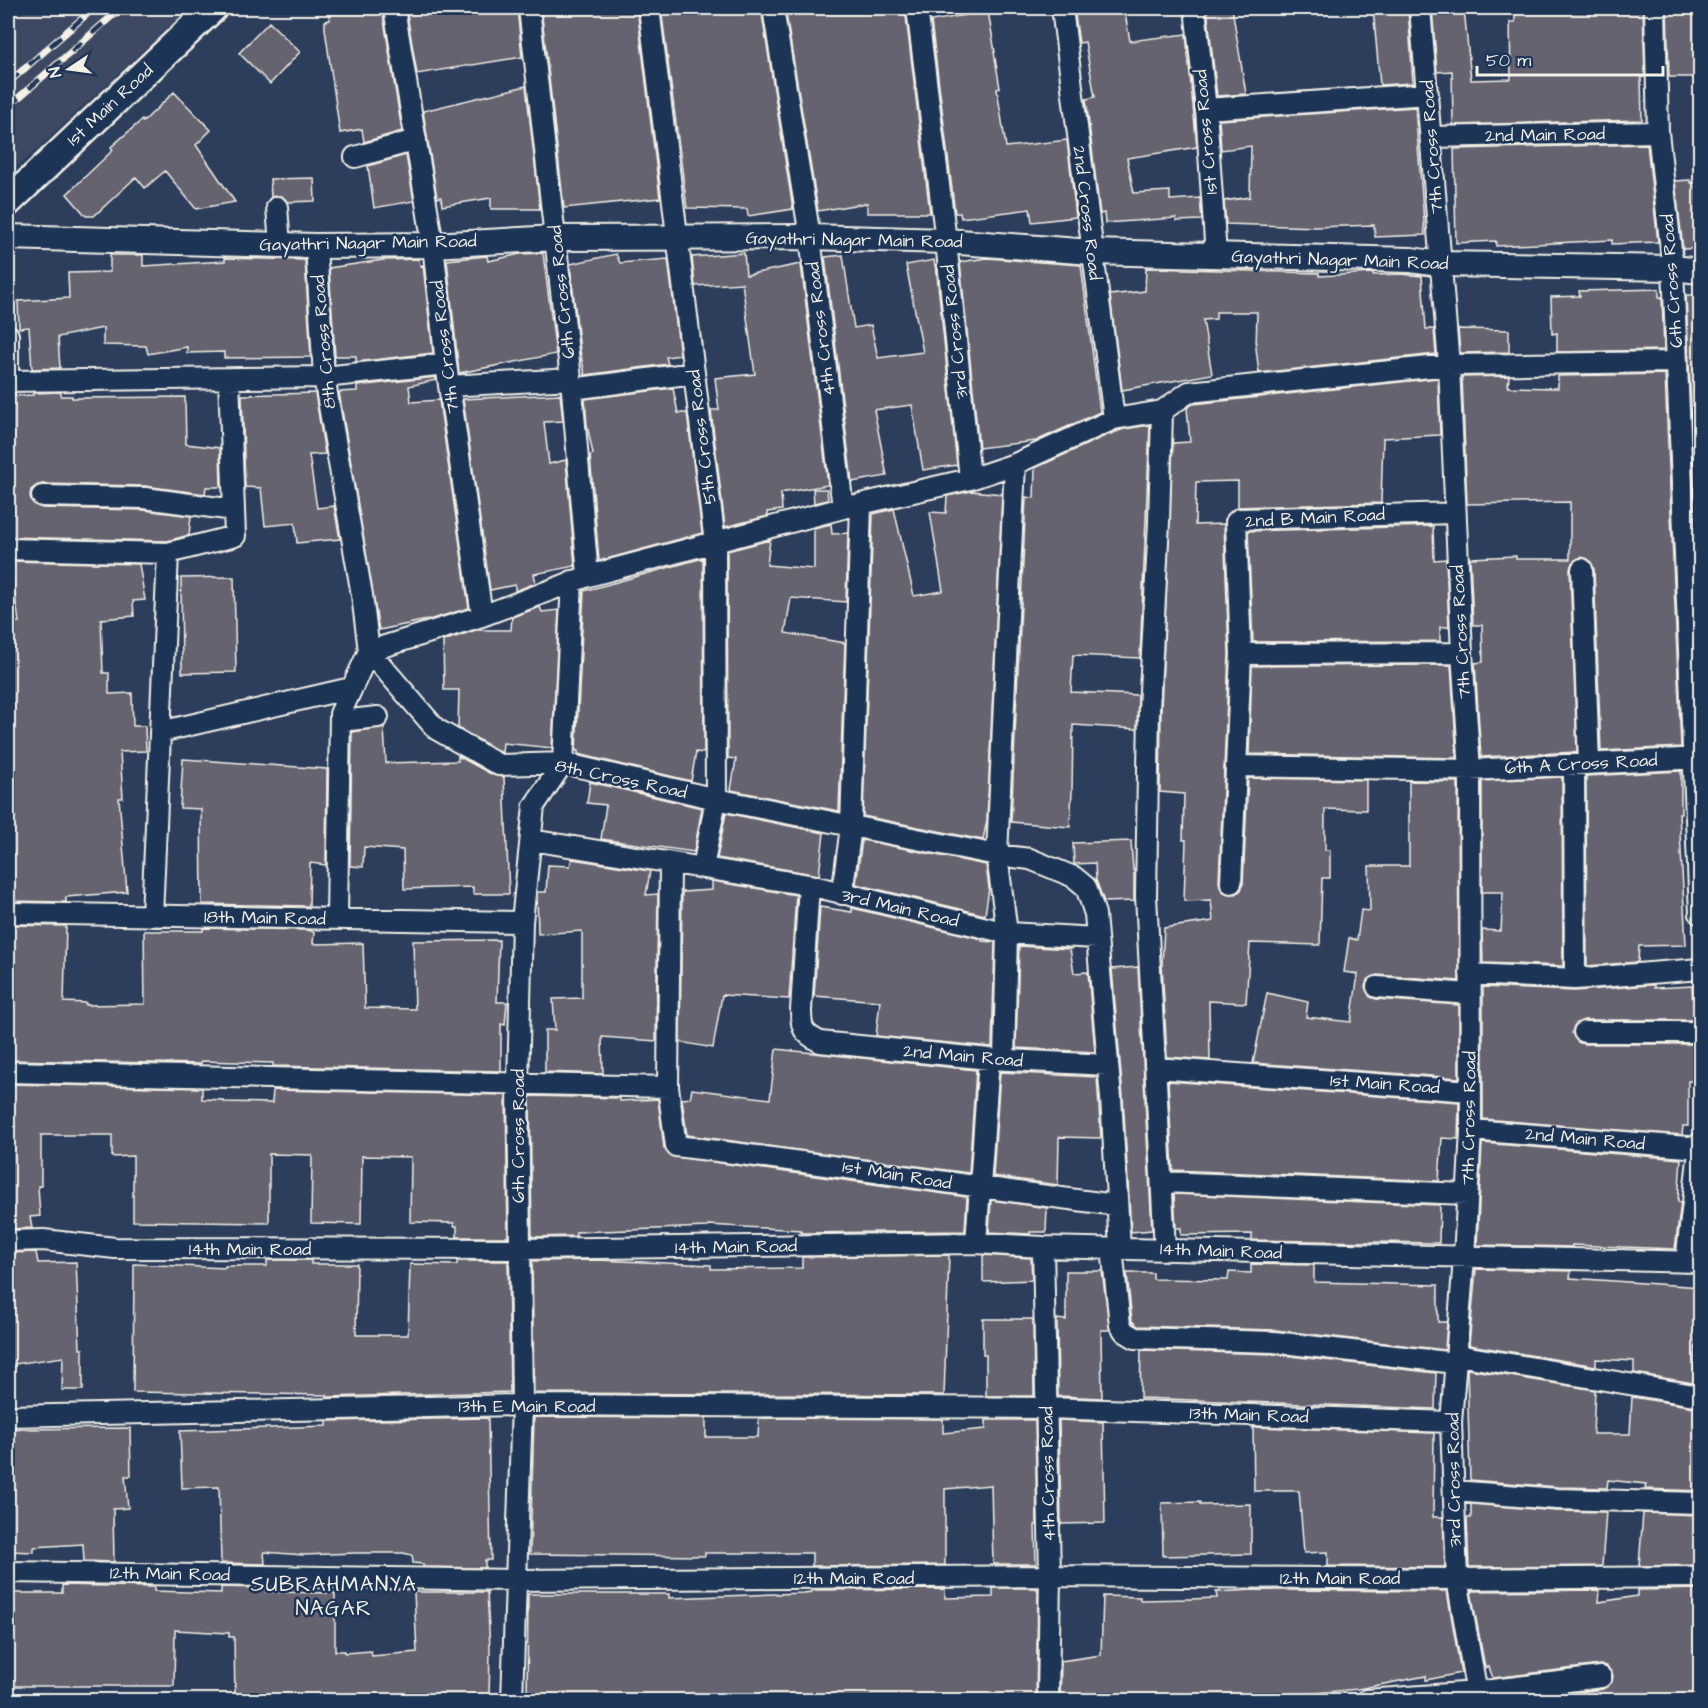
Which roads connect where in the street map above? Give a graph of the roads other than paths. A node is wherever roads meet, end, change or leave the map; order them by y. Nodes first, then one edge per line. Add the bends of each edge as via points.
1 (213, 8) edge
2 (394, 8) edge
3 (529, 8) edge
4 (649, 8) edge
5 (773, 8) edge
6 (917, 8) edge
7 (1062, 8) edge
8 (1195, 8) edge
9 (1420, 8) edge
10 (1655, 8) edge
11 (1428, 94) junction
12 (1206, 109) junction
13 (1658, 132) junction
14 (1432, 137) junction
15 (416, 140) junction
16 (355, 157) dead end
17 (8, 202) edge
18 (277, 207) dead end
19 (677, 236) junction
20 (8, 237) edge
21 (810, 237) junction
22 (556, 238) junction
23 (946, 241) junction
24 (280, 244) junction
25 (433, 244) junction
26 (316, 246) junction
27 (1092, 252) junction
28 (1216, 256) junction
29 (1440, 264) junction
30 (1673, 268) junction
31 (1701, 271) edge
32 (8, 335) edge
33 (1677, 362) junction
34 (446, 364) junction
35 (1449, 365) junction
36 (694, 373) junction
37 (324, 377) junction
38 (229, 379) junction
39 (8, 383) edge
40 (572, 384) junction
41 (449, 386) junction
42 (1162, 411) junction
43 (1114, 419) junction
44 (1016, 465) junction
45 (970, 479) junction
46 (42, 496) dead end
47 (852, 507) junction
48 (234, 510) junction
49 (1455, 513) junction
50 (715, 543) junction
51 (8, 549) edge
52 (168, 553) junction
53 (1582, 569) dead end
54 (580, 579) junction
55 (482, 616) junction
56 (369, 651) junction
57 (1462, 653) junction
58 (1241, 654) junction
59 (351, 688) junction
60 (378, 717) dead end
61 (339, 721) junction
62 (160, 732) junction
63 (1697, 758) edge
64 (563, 763) junction
65 (1582, 764) junction
66 (1236, 766) junction
67 (1470, 770) junction
68 (716, 799) junction
69 (851, 827) junction
70 (531, 840) junction
71 (997, 855) junction
72 (670, 863) junction
73 (703, 868) junction
74 (1231, 883) dead end
75 (808, 885) junction
76 (842, 894) junction
77 (8, 913) edge
78 (1701, 915) edge
79 (152, 916) junction
80 (337, 919) junction
81 (522, 922) junction
82 (1007, 933) junction
83 (1097, 938) junction
84 (1701, 969) edge
85 (1470, 974) junction
86 (1575, 979) junction
87 (1377, 987) dead end
88 (1470, 994) junction
89 (1584, 1032) dead end
90 (1701, 1032) edge
91 (997, 1060) junction
92 (1107, 1065) junction
93 (1156, 1068) junction
94 (8, 1072) edge
95 (518, 1085) junction
96 (668, 1087) junction
97 (1471, 1091) junction
98 (1471, 1130) junction
99 (1701, 1143) edge
100 (1700, 1148) edge
101 (1162, 1182) junction
102 (980, 1188) junction
103 (1698, 1193) edge
104 (1467, 1194) junction
105 (1118, 1205) junction
106 (8, 1241) edge
107 (976, 1243) junction
108 (1043, 1247) junction
109 (1116, 1248) junction
110 (1165, 1249) junction
111 (519, 1250) junction
112 (1464, 1258) junction
113 (1694, 1262) edge
114 (1456, 1359) junction
115 (1701, 1396) edge
116 (522, 1405) junction
117 (1047, 1408) junction
118 (8, 1416) edge
119 (1451, 1422) junction
120 (1454, 1491) junction
121 (1701, 1503) edge
122 (8, 1572) edge
123 (1050, 1576) junction
124 (1701, 1577) edge
125 (1457, 1579) junction
126 (516, 1580) junction
127 (1601, 1677) dead end
128 (1477, 1696) edge
129 (512, 1701) edge
130 (1048, 1701) edge
131 (1367, 1701) edge

1 - 17 main road, 1st Main Road
2 - 15 street, 7th Cross Road
3 - 22 street, 6th Cross Road
4 - 19 street, 5th Cross Road
5 - 21 street, 4th Cross Road
6 - 23 street, 3rd Cross Road
7 - 27 street, 2nd Cross Road
8 - 12 street, 1st Cross Road
9 - 11 street, 7th Cross Road
10 - 13 street, 6th Cross Road
11 - 12 street
11 - 14 street, 7th Cross Road
12 - 28 street, 1st Cross Road
13 - 14 street, 2nd Main Road
13 - 30 street, 6th Cross Road
14 - 29 street, 7th Cross Road
15 - 16 street
15 - 25 street, 7th Cross Road
18 - 24 street
19 - 21 street, Gayathri Nagar Main Road
19 - 22 street, Gayathri Nagar Main Road
19 - 36 street, 5th Cross Road
20 - 24 street, Gayathri Nagar Main Road
21 - 23 street, Gayathri Nagar Main Road
21 - 47 street, 4th Cross Road
22 - 25 street, Gayathri Nagar Main Road
22 - 40 street, 6th Cross Road
23 - 27 street, Gayathri Nagar Main Road
23 - 45 street, 3rd Cross Road
24 - 26 street, Gayathri Nagar Main Road
25 - 26 street, Gayathri Nagar Main Road
25 - 34 street, 7th Cross Road
26 - 37 street, 8th Cross Road
27 - 28 street, Gayathri Nagar Main Road
27 - 43 street, 2nd Cross Road
28 - 29 street, Gayathri Nagar Main Road
29 - 30 street, Gayathri Nagar Main Road
29 - 35 street, 7th Cross Road
30 - 31 street, Gayathri Nagar Main Road
30 - 33 street, 6th Cross Road
32 - 39 street
33 - 35 street
33 - 63 street, 6th Cross Road
34 - 37 street
34 - 41 street, 7th Cross Road
35 - 42 street via 1189,392
35 - 49 street, 7th Cross Road
36 - 40 street
36 - 50 street, 5th Cross Road
37 - 38 street
37 - 56 street, 8th Cross Road
38 - 39 street
38 - 48 street
40 - 41 street
40 - 54 street, 6th Cross Road
41 - 55 street, 7th Cross Road
42 - 43 street
42 - 93 street via 1149,709 1146,896
43 - 44 street
44 - 45 street
44 - 71 street
45 - 47 street
46 - 48 street via 145,498
47 - 50 street
47 - 69 street, 4th Cross Road
48 - 52 street via 235,536
49 - 57 street, 7th Cross Road
49 - 58 street, 2nd B Main Road via 1239,519 1236,522
50 - 54 street
50 - 68 street, 5th Cross Road
51 - 52 street
52 - 62 street
53 - 65 street
54 - 55 street
54 - 64 street, 6th Cross Road
55 - 56 street
56 - 59 street
56 - 64 street, 8th Cross Road via 436,729 499,765
57 - 58 street
57 - 67 street, 7th Cross Road
58 - 66 street
59 - 61 street
59 - 62 street
60 - 61 street
61 - 80 street
62 - 79 street
63 - 65 street, 6th A Cross Road
63 - 78 street, 6th Cross Road
64 - 68 street, 8th Cross Road
64 - 70 street, 6th Cross Road via 534,806
65 - 67 street, 6th A Cross Road
65 - 86 street
66 - 67 street, 6th A Cross Road
66 - 74 street
67 - 85 street, 7th Cross Road
68 - 69 street, 8th Cross Road
68 - 73 street, 5th Cross Road
69 - 71 street, 8th Cross Road
69 - 76 street, 4th Cross Road
70 - 72 street, 3rd Main Road
70 - 81 street, 6th Cross Road
71 - 82 street
71 - 83 street, 8th Cross Road via 1030,859 1074,877 1086,887 1095,914
72 - 73 street, 3rd Main Road
72 - 96 street
73 - 75 street, 3rd Main Road
75 - 76 street, 3rd Main Road
75 - 91 street, 2nd Main Road via 801,1025 808,1036 820,1042
76 - 82 street, 3rd Main Road
77 - 79 street, 18th Main Road
79 - 80 street, 18th Main Road
80 - 81 street, 18th Main Road
81 - 95 street, 6th Cross Road
82 - 83 street, 3rd Main Road
82 - 91 street
83 - 92 street, 8th Cross Road
84 - 86 street
85 - 86 street
85 - 88 street, 7th Cross Road
87 - 88 street
88 - 97 street, 7th Cross Road
89 - 90 street
91 - 92 street, 2nd Main Road
91 - 102 street
92 - 105 street, 8th Cross Road
93 - 97 street, 1st Main Road
93 - 101 street
94 - 95 street
95 - 96 street
95 - 111 street, 6th Cross Road
96 - 102 street, 1st Main Road via 676,1146
97 - 98 street, 7th Cross Road
98 - 100 street, 2nd Main Road
98 - 104 street, 7th Cross Road
99 - 100 street
100 - 103 street
101 - 104 street
101 - 110 street
102 - 105 street, 1st Main Road
102 - 107 street
103 - 113 street
104 - 112 street, 7th Cross Road
105 - 109 street, 8th Cross Road
106 - 111 street, 14th Main Road via 44,1240 115,1248
107 - 108 street, 14th Main Road
107 - 111 street, 14th Main Road
108 - 109 street, 14th Main Road
108 - 117 street, 4th Cross Road
109 - 110 street, 14th Main Road
109 - 114 street, 8th Cross Road via 1120,1325 1135,1338 1274,1342
110 - 112 street, 14th Main Road
111 - 116 street, 6th Cross Road
112 - 113 street
112 - 114 street, 3rd Cross Road
114 - 115 street, 8th Cross Road
114 - 119 street, 3rd Cross Road
116 - 117 street, 13th E Main Road
116 - 118 street, 13th E Main Road
116 - 126 street, 6th Cross Road
117 - 119 street, 13th Main Road
117 - 123 street, 4th Cross Road
119 - 120 street, 3rd Cross Road
120 - 121 street
120 - 125 street, 3rd Cross Road
122 - 126 street, 12th Main Road
123 - 125 street, 12th Main Road
123 - 126 street, 12th Main Road
123 - 130 street, 4th Cross Road
124 - 125 street, 12th Main Road
125 - 128 street, 3rd Cross Road
126 - 129 street, 6th Cross Road
127 - 128 street
128 - 131 street

